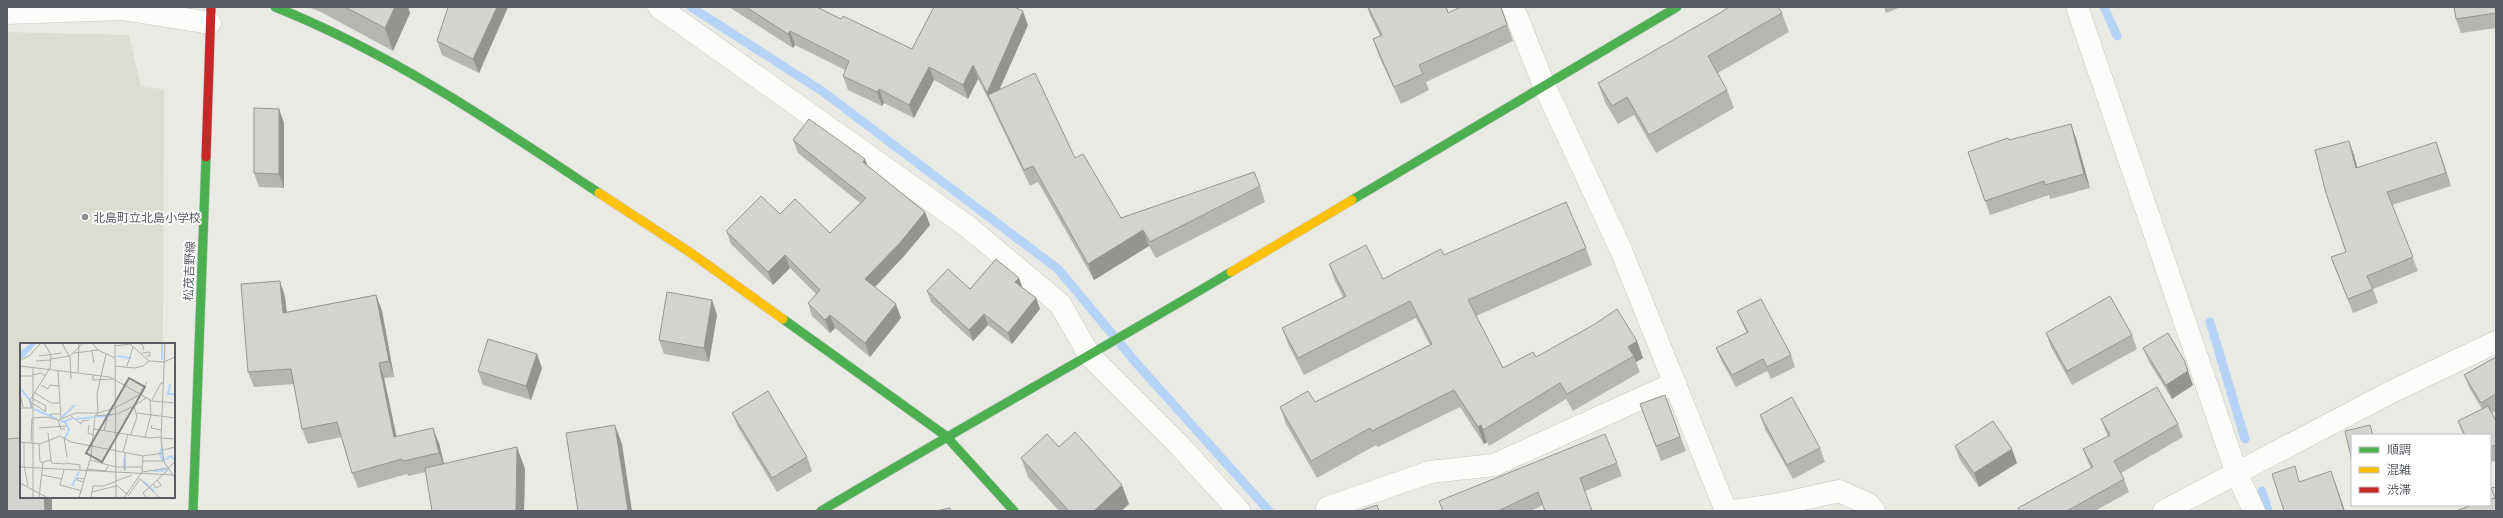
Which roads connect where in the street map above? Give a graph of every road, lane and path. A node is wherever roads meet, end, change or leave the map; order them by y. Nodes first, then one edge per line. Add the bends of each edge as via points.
1 (275, 7) edge
2 (659, 7) edge
3 (1513, 7) edge
4 (1677, 7) edge
5 (2077, 7) edge
6 (7, 13) edge
7 (210, 15) edge
8 (1544, 85) junction
9 (2496, 342) edge
10 (1098, 351) junction
11 (1675, 383) junction
12 (946, 436) junction
13 (2237, 474) junction
14 (1327, 508) dead end
15 (193, 511) edge
16 (821, 511) edge
17 (1014, 511) edge
18 (1239, 511) edge
19 (1726, 511) edge
20 (1734, 511) edge
21 (1874, 511) edge
22 (2164, 511) edge
23 (2254, 511) edge

1 - 12 street via 315,23 458,100 691,253
2 - 10 street via 967,226 1060,304
3 - 8 street
4 - 8 street
5 - 13 street
6 - 7 street via 122,9
7 - 15 street, 松茂吉野線
8 - 10 street
8 - 11 street via 1621,250
9 - 13 street via 2393,391
10 - 12 street
10 - 18 street
11 - 14 street via 1494,465 1430,472
11 - 19 street
12 - 16 street
12 - 17 street
13 - 22 street
13 - 23 street
20 - 21 street via 1776,506 1839,491 1868,504

